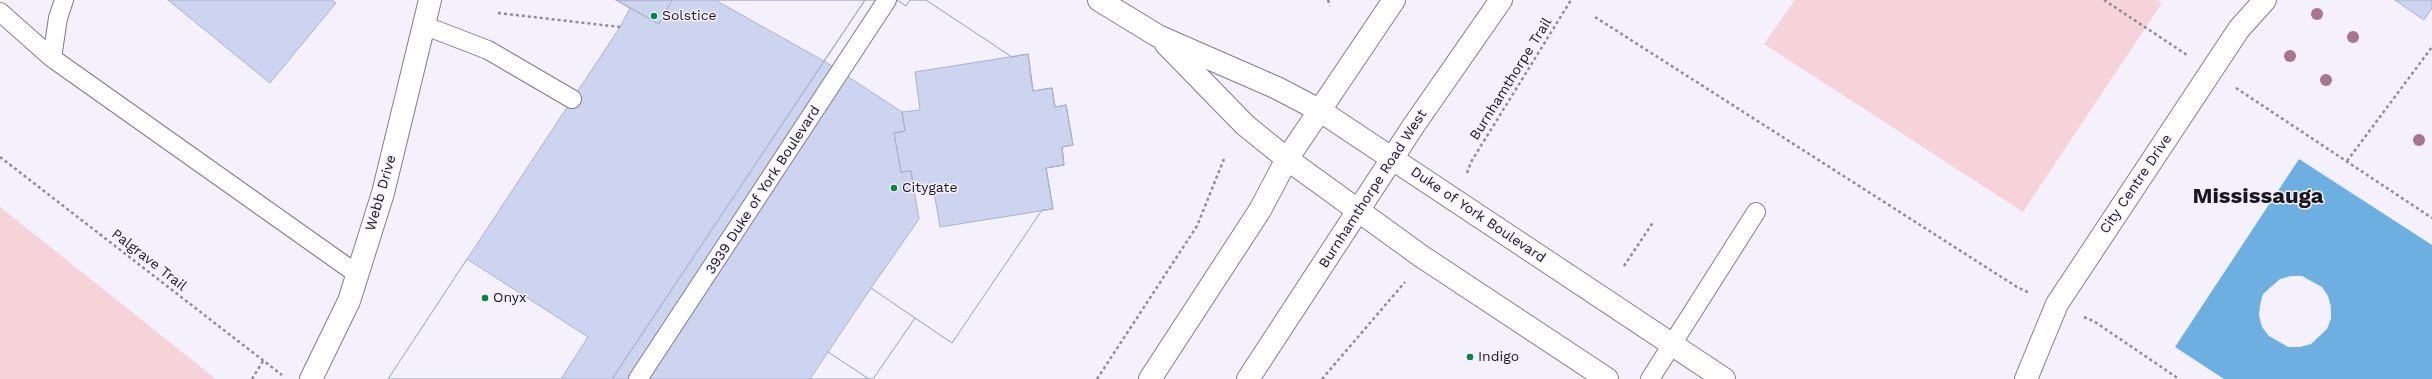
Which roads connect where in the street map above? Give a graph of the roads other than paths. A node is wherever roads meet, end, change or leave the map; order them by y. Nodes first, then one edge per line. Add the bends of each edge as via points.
1 (64, 0) edge
2 (430, 0) edge
3 (887, 0) edge
4 (1099, 0) edge
5 (1394, 0) edge
6 (1501, 0) edge
7 (2265, 0) edge
8 (0, 12) edge
9 (423, 24) junction
10 (1158, 36) junction
11 (52, 58) junction
12 (572, 99) dead end
13 (1319, 110) junction
14 (1393, 158) junction
15 (1287, 159) junction
16 (1359, 210) junction
17 (1756, 212) dead end
18 (357, 274) junction
19 (1670, 345) junction
20 (311, 379) edge
21 (638, 379) edge
22 (1150, 379) edge
23 (1248, 379) edge
24 (1607, 379) edge
25 (1650, 379) edge
26 (1724, 379) edge
27 (2026, 379) edge

1 - 11 lane via 58,18
2 - 9 street, Webb Drive
3 - 21 lane, 3939 Duke of York Boulevard
4 - 10 street, Duke of York Boulevard
5 - 13 street
6 - 14 street, Burnhamthorpe Road West
7 - 27 street, City Centre Drive via 2239,29 2056,304
8 - 11 lane
9 - 12 lane via 488,50
9 - 18 street, Webb Drive via 383,193
10 - 13 street, Duke of York Boulevard via 1277,88
10 - 15 street, Duke of York Boulevard via 1245,125
11 - 18 lane
13 - 14 street, Duke of York Boulevard
13 - 15 street
14 - 16 street, Burnhamthorpe Road West
14 - 19 street, Duke of York Boulevard
15 - 16 street, Duke of York Boulevard
15 - 22 street via 1260,210
16 - 23 street, Burnhamthorpe Road West
16 - 24 street, Duke of York Boulevard via 1421,256
17 - 19 lane
18 - 20 street, Webb Drive via 349,301
19 - 25 lane
19 - 26 street, Duke of York Boulevard

